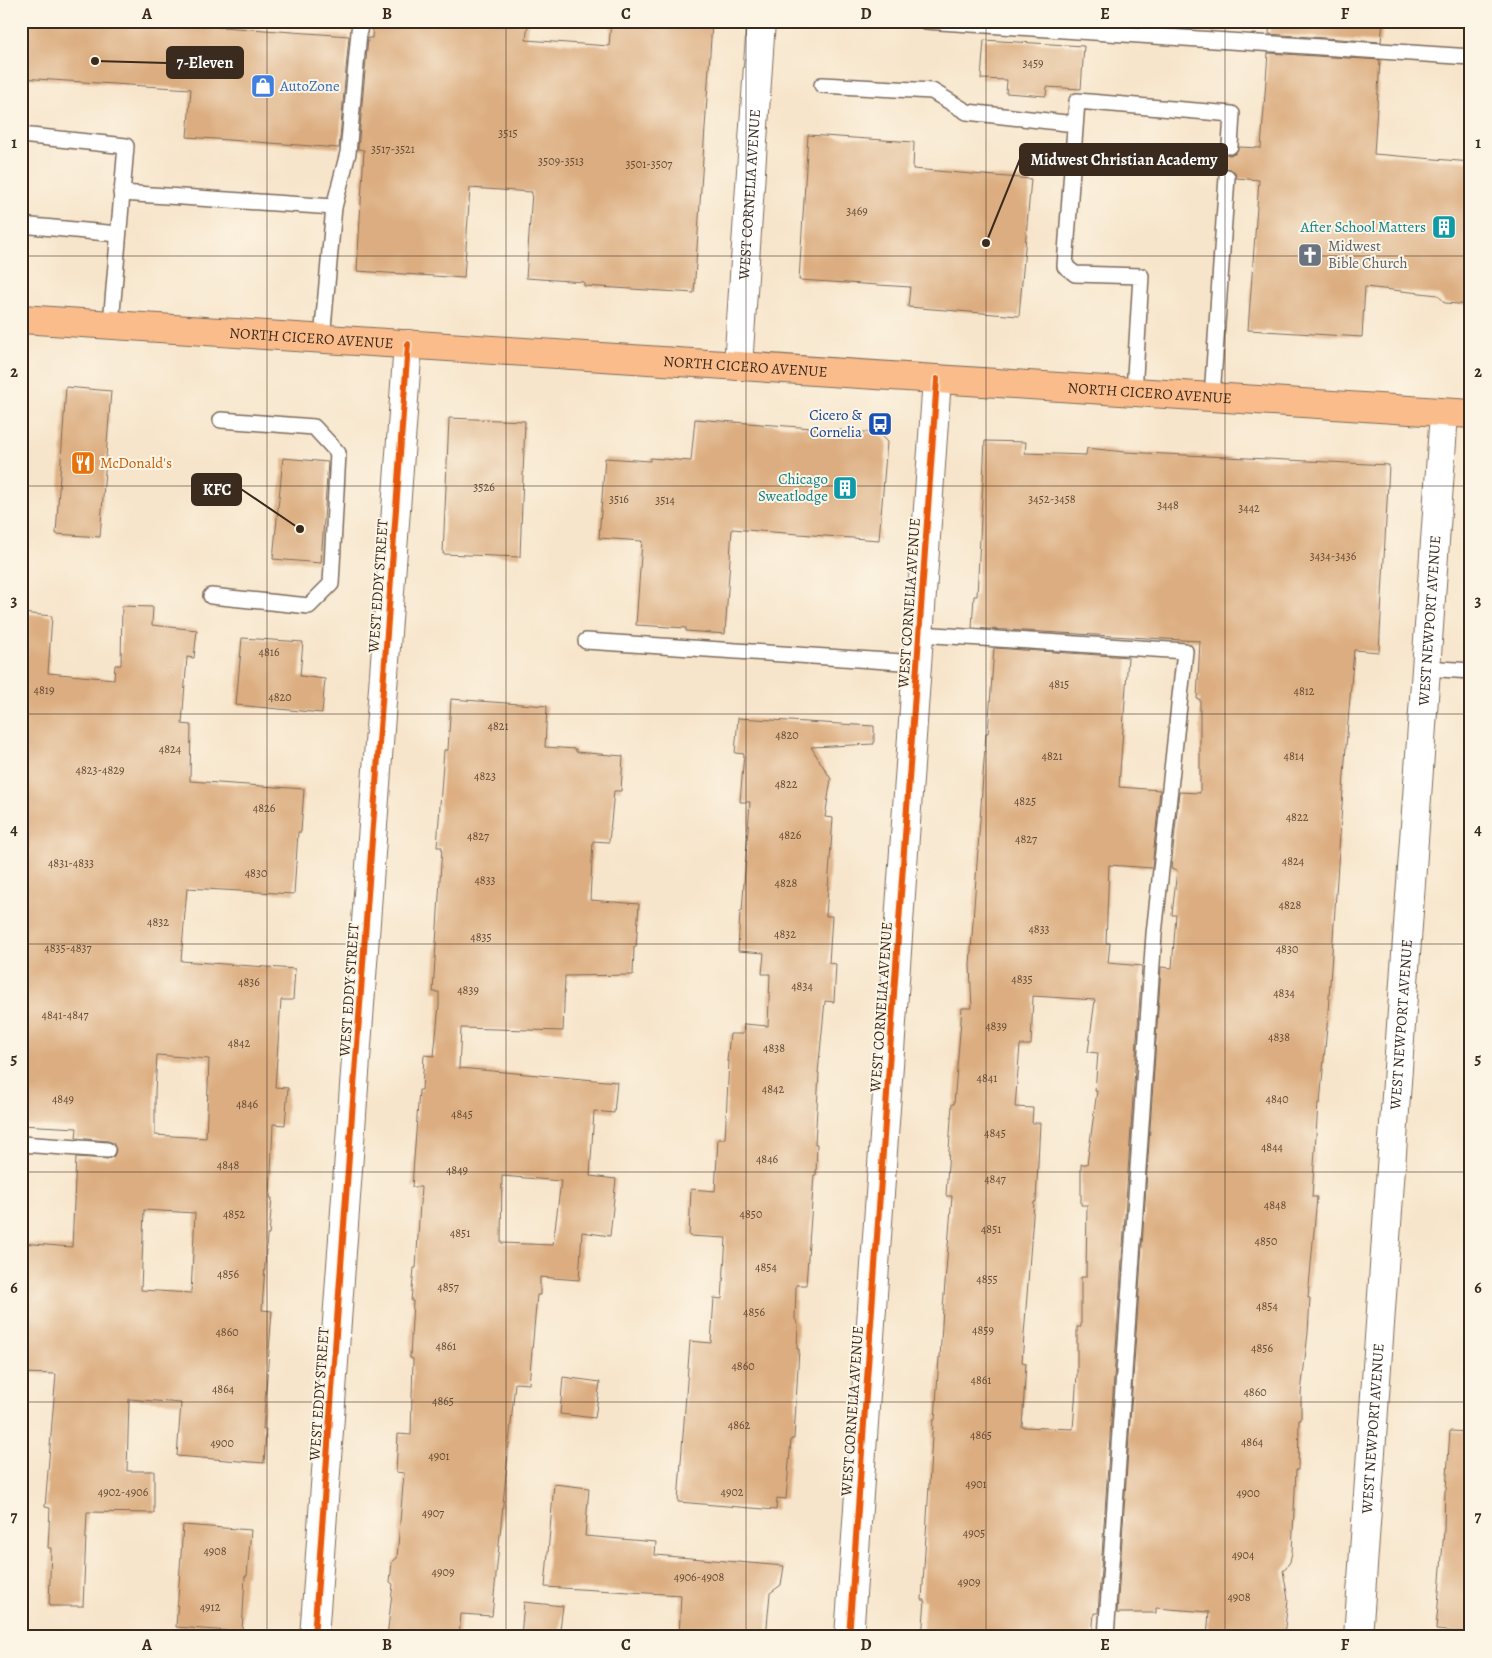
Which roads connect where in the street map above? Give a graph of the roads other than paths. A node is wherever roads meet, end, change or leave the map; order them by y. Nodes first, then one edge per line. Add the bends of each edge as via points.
1 (360, 21) edge
2 (761, 21) edge
3 (925, 21) edge
4 (1471, 57) edge
5 (822, 85) dead end
6 (1075, 124) junction
7 (22, 139) edge
8 (1230, 146) dead end
9 (1227, 177) dead end
10 (122, 193) junction
11 (334, 207) junction
12 (21, 225) edge
13 (118, 234) junction
14 (21, 319) edge
15 (110, 324) junction
16 (322, 339) junction
17 (408, 344) junction
18 (738, 366) junction
19 (937, 379) junction
20 (1134, 392) junction
21 (1212, 397) junction
22 (1444, 412) junction
23 (1471, 414) edge
24 (221, 420) dead end
25 (211, 596) dead end
26 (920, 634) junction
27 (586, 641) dead end
28 (918, 663) junction
29 (1426, 668) junction
30 (1471, 671) edge
31 (21, 1144) edge
32 (107, 1150) dead end
33 (314, 1637) edge
34 (849, 1637) edge
35 (1106, 1637) edge
36 (1358, 1637) edge

1 - 11 lane via 348,153
2 - 18 street, WEST CORNELIA AVENUE
3 - 4 lane
5 - 6 lane via 932,91 967,112
6 - 8 lane via 1077,101 1232,114
6 - 20 lane via 1065,266 1075,274 1141,276
7 - 10 lane via 126,146
9 - 21 lane
10 - 11 lane
10 - 13 lane
11 - 16 lane
12 - 13 lane
13 - 15 lane
14 - 15 main road, NORTH CICERO AVENUE
15 - 16 main road, NORTH CICERO AVENUE
16 - 17 main road, NORTH CICERO AVENUE
17 - 18 main road, NORTH CICERO AVENUE
17 - 33 street, WEST EDDY STREET
18 - 19 main road, NORTH CICERO AVENUE
19 - 20 main road, NORTH CICERO AVENUE
19 - 26 street, WEST CORNELIA AVENUE
20 - 21 main road, NORTH CICERO AVENUE
21 - 22 main road, NORTH CICERO AVENUE
22 - 23 main road, NORTH CICERO AVENUE
22 - 29 street, WEST NEWPORT AVENUE
24 - 25 lane via 314,427 338,453 331,584 310,606
26 - 28 street, WEST CORNELIA AVENUE
26 - 35 lane via 1185,651 1154,934
27 - 28 lane
28 - 34 street, WEST CORNELIA AVENUE
29 - 30 lane
29 - 36 street, WEST NEWPORT AVENUE
31 - 32 lane

